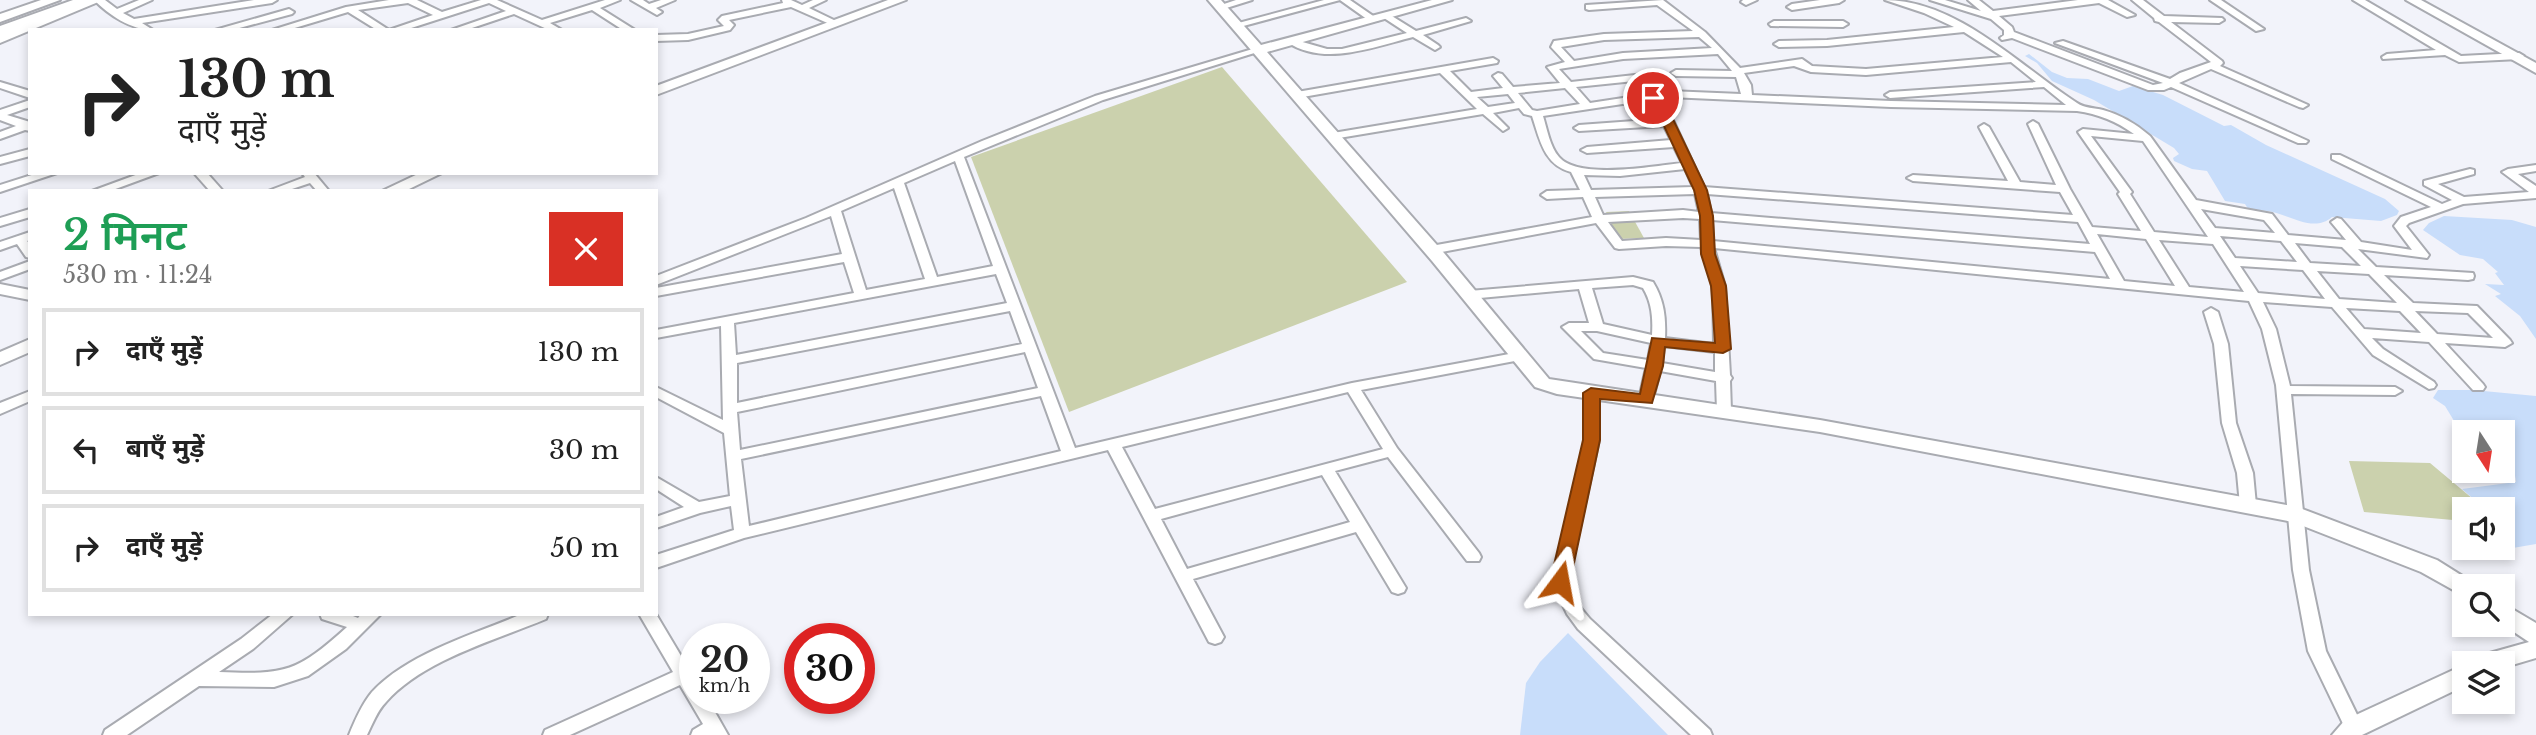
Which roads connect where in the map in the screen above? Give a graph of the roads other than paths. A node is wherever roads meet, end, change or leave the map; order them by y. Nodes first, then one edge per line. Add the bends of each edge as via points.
1 (54, 0) edge
2 (69, 0) edge
3 (88, 0) edge
4 (98, 0) edge
5 (147, 0) edge
6 (272, 0) edge
7 (408, 0) edge
8 (490, 0) edge
9 (615, 0) edge
10 (636, 0) edge
11 (670, 0) edge
12 (821, 0) edge
13 (900, 0) edge
14 (1247, 0) edge
15 (1335, 0) edge
16 (1344, 0) edge
17 (1446, 0) edge
18 (1839, 0) edge
19 (1890, 0) edge
20 (1935, 0) edge
21 (1973, 0) edge
22 (2100, 0) edge
23 (2137, 0) edge
24 (2215, 0) edge
25 (2358, 0) edge
26 (2412, 0) edge
27 (2420, 0) edge
28 (1658, 1) edge
29 (1217, 3) edge
30 (792, 4) edge
31 (1806, 4) edge
32 (593, 7) junction
33 (1589, 7) dead end
34 (1792, 7) dead end
35 (349, 9) junction
36 (514, 10) junction
37 (289, 12) dead end
38 (116, 13) junction
39 (441, 15) junction
40 (2130, 15) dead end
41 (1995, 17) junction
42 (0, 18) edge
43 (1380, 18) junction
44 (313, 19) junction
45 (2158, 19) junction
46 (1466, 20) dead end
47 (2219, 20) dead end
48 (541, 23) junction
49 (642, 23) dead end
50 (835, 23) junction
51 (1774, 24) dead end
52 (1843, 24) dead end
53 (0, 25) edge
54 (1236, 25) junction
55 (1814, 25) junction
56 (141, 26) edge
57 (228, 28) edge
58 (284, 28) edge
59 (323, 28) edge
60 (381, 28) edge
61 (400, 28) edge
62 (462, 28) edge
63 (552, 28) edge
64 (624, 28) edge
65 (628, 28) edge
66 (1966, 29) junction
67 (2259, 29) dead end
68 (0, 32) edge
69 (1414, 34) junction
70 (1702, 34) junction
71 (2010, 34) junction
72 (1604, 37) junction
73 (658, 38) edge
74 (0, 39) edge
75 (2055, 41) dead end
76 (1292, 42) junction
77 (1995, 42) junction
78 (1779, 44) dead end
79 (1436, 47) dead end
80 (1259, 50) junction
81 (1720, 51) junction
82 (2447, 52) junction
83 (2516, 56) junction
84 (1623, 57) junction
85 (2387, 57) dead end
86 (2013, 59) junction
87 (1493, 61) dead end
88 (1809, 61) dead end
89 (1570, 62) junction
90 (1794, 63) junction
91 (2211, 66) junction
92 (2536, 67) edge
93 (1444, 71) junction
94 (1738, 73) junction
95 (1676, 74) dead end
96 (1498, 76) dead end
97 (1644, 77) junction
98 (2171, 83) junction
99 (28, 84) edge
100 (2047, 84) junction
101 (0, 85) edge
102 (1567, 86) junction
103 (12, 89) junction
104 (658, 90) edge
105 (1510, 91) junction
106 (28, 93) edge
107 (1297, 95) junction
108 (1470, 95) junction
109 (1890, 95) dead end
110 (1657, 96) junction
111 (1747, 97) junction
112 (28, 104) edge
113 (1521, 105) junction
114 (2303, 105) dead end
115 (1587, 107) junction
116 (2077, 108) junction
117 (1485, 110) junction
118 (1537, 114) junction
119 (0, 115) edge
120 (1669, 122) junction
121 (2033, 124) dead end
122 (28, 126) edge
123 (28, 126) edge
124 (1984, 127) dead end
125 (1503, 128) dead end
126 (1579, 128) dead end
127 (0, 136) edge
128 (1333, 136) junction
129 (2146, 138) junction
130 (2302, 141) dead end
131 (1679, 144) junction
132 (1587, 150) dead end
133 (28, 153) edge
134 (958, 155) junction
135 (2336, 157) dead end
136 (0, 161) edge
137 (1690, 165) junction
138 (2536, 168) edge
139 (1576, 170) junction
140 (2470, 172) dead end
141 (45, 175) edge
142 (147, 175) edge
143 (202, 175) edge
144 (311, 175) edge
145 (423, 175) edge
146 (1913, 178) dead end
147 (898, 182) junction
148 (2017, 187) junction
149 (0, 189) edge
150 (104, 189) edge
151 (216, 189) edge
152 (279, 189) edge
153 (394, 189) edge
154 (2064, 189) junction
155 (1700, 190) junction
156 (1588, 193) junction
157 (1547, 195) dead end
158 (1795, 197) junction
159 (2462, 201) junction
160 (2190, 203) junction
161 (2442, 208) junction
162 (835, 210) junction
163 (28, 214) edge
164 (1706, 216) junction
165 (1599, 219) junction
166 (0, 222) edge
167 (2337, 222) dead end
168 (2085, 224) junction
169 (1806, 225) junction
170 (2151, 236) junction
171 (2214, 236) junction
172 (2286, 239) junction
173 (27, 245) edge
174 (1710, 245) junction
175 (2352, 245) junction
176 (0, 246) edge
177 (2101, 249) junction
178 (1431, 250) junction
179 (2423, 255) junction
180 (849, 257) junction
181 (2231, 262) junction
182 (28, 266) edge
183 (2305, 267) junction
184 (1000, 269) junction
185 (2376, 272) junction
186 (2442, 275) junction
187 (0, 276) edge
188 (28, 276) edge
189 (2468, 276) dead end
190 (658, 280) edge
191 (932, 282) junction
192 (2119, 284) junction
193 (1584, 285) junction
194 (0, 287) edge
195 (2183, 288) junction
196 (658, 292) edge
197 (28, 295) edge
198 (861, 295) junction
199 (1469, 295) junction
200 (2252, 296) junction
201 (2335, 303) junction
202 (1014, 306) junction
203 (2407, 308) junction
204 (2211, 312) dead end
205 (727, 320) junction
206 (1597, 327) junction
207 (2360, 333) junction
208 (658, 334) edge
209 (2432, 339) junction
210 (1658, 341) junction
211 (28, 346) edge
212 (1029, 347) junction
213 (1723, 349) junction
214 (1520, 356) junction
215 (0, 359) edge
216 (731, 360) junction
217 (1655, 366) junction
218 (1725, 378) junction
219 (2429, 385) dead end
220 (1352, 387) junction
221 (2477, 387) dead end
222 (2284, 390) junction
223 (1046, 391) junction
224 (2396, 391) dead end
225 (658, 392) edge
226 (1591, 393) junction
227 (28, 397) edge
228 (1646, 400) junction
229 (0, 409) edge
230 (730, 409) junction
231 (1724, 411) junction
232 (732, 431) junction
233 (1113, 444) junction
234 (1392, 451) junction
235 (1070, 454) junction
236 (733, 456) junction
237 (1327, 470) junction
238 (658, 483) edge
239 (738, 499) junction
240 (2248, 505) junction
241 (697, 508) junction
242 (2297, 515) junction
243 (1151, 516) junction
244 (658, 522) edge
245 (1360, 524) junction
246 (742, 533) junction
247 (1473, 557) dead end
248 (658, 561) edge
249 (1183, 576) junction
250 (2452, 580) edge
251 (1398, 588) dead end
252 (282, 616) edge
253 (341, 616) edge
254 (535, 616) edge
255 (648, 616) edge
256 (367, 620) edge
257 (2515, 621) edge
258 (2536, 635) edge
259 (1215, 637) dead end
260 (2536, 649) edge
261 (2515, 655) edge
262 (679, 658) edge
263 (679, 677) edge
264 (194, 680) junction
265 (2452, 681) edge
266 (704, 714) edge
267 (2349, 731) edge
268 (711, 732) edge
269 (112, 735) edge
270 (358, 735) edge
271 (552, 735) edge
272 (1703, 735) edge

1 - 42 street
2 - 53 highway
3 - 68 highway
4 - 38 street
4 - 74 street
5 - 38 street
6 - 56 street
7 - 35 street
7 - 39 street
8 - 36 street
8 - 39 street
9 - 32 street
10 - 11 street via 653,9
12 - 30 street
13 - 50 street
14 - 29 street
15 - 54 street
16 - 43 street
17 - 43 street
18 - 31 street
19 - 66 street
20 - 41 street
21 - 41 street
22 - 40 street
22 - 41 street
23 - 45 street
24 - 67 street
25 - 82 street
26 - 83 street
27 - 83 street
28 - 33 street
28 - 70 street
29 - 54 street
30 - 50 street
30 - 73 street via 725,18 729,26 709,33
31 - 34 street
31 - 55 street
32 - 48 street
32 - 64 street
35 - 44 street
35 - 60 street
36 - 48 street
36 - 62 street
37 - 57 street
38 - 56 street
39 - 61 street
41 - 71 street
43 - 69 street
43 - 76 street
44 - 58 street
44 - 59 street
45 - 47 street
45 - 91 street via 2218,61
46 - 69 street
48 - 63 street
49 - 65 street
50 - 104 street
51 - 55 street
52 - 55 street
54 - 80 street
66 - 77 street
66 - 78 street
69 - 76 street via 1342,52
69 - 79 street
70 - 72 street
70 - 81 street
71 - 77 street
71 - 98 street via 2152,88
72 - 84 street
72 - 89 street via 1557,43
75 - 98 street
76 - 80 street
77 - 86 street
80 - 107 street
80 - 134 street via 1099,98
81 - 84 street
81 - 94 street
82 - 83 street via 2462,60
82 - 85 street
83 - 92 street
84 - 89 street
84 - 97 street
86 - 90 street via 1889,70 1812,71
86 - 100 street
87 - 93 street
88 - 90 street
89 - 102 street via 1552,66
90 - 94 street
91 - 98 street
91 - 114 street
93 - 107 street
93 - 108 street
94 - 95 street
94 - 111 street via 1745,81
96 - 105 street
97 - 102 street
97 - 110 street
98 - 130 street
99 - 103 street
100 - 109 street
100 - 116 street
101 - 103 street
102 - 105 street
102 - 115 street
103 - 106 street
105 - 108 street
105 - 113 street
107 - 128 street
108 - 117 street
110 - 111 street
110 - 115 street
110 - 120 street
111 - 116 street
112 - 119 street
113 - 117 street
113 - 118 street
115 - 118 street
116 - 129 street via 2120,118
117 - 125 street
117 - 128 street
118 - 139 street via 1557,162
119 - 122 street
120 - 126 street
120 - 131 street
121 - 154 street
123 - 127 street
124 - 148 street
128 - 178 street
129 - 160 street
129 - 170 street via 2083,132 2120,182
131 - 132 street
131 - 137 street
133 - 136 street
134 - 147 street
134 - 184 street
135 - 161 street
137 - 139 street
137 - 155 street
138 - 159 street via 2508,172 2535,191 2534,195
139 - 156 street
140 - 159 street via 2428,183
141 - 149 street
142 - 150 street
143 - 151 street
144 - 152 street
145 - 153 street
146 - 148 street
147 - 162 street
147 - 191 street
148 - 154 street
154 - 168 street
155 - 156 street
155 - 158 street
155 - 164 street
156 - 157 street
156 - 165 street
158 - 168 street
158 - 169 street
159 - 161 street
160 - 171 street
160 - 172 street via 2268,218
161 - 179 street via 2405,220 2400,226
162 - 180 street
162 - 190 street
163 - 166 street
164 - 165 street
164 - 169 street
164 - 174 street
165 - 174 street via 1619,245
165 - 178 street
167 - 175 street
168 - 170 street
168 - 177 street
169 - 177 street
170 - 171 street
170 - 195 street
171 - 172 street
171 - 181 street
172 - 175 street
172 - 183 street
173 - 176 street
174 - 192 street
174 - 213 street via 1710,262 1719,286
175 - 179 street
175 - 185 street
177 - 192 street
178 - 199 street
179 - 186 street
180 - 196 street
180 - 198 street
181 - 183 street
181 - 200 street
182 - 187 street
183 - 185 street
183 - 201 street
184 - 191 street
184 - 202 street
185 - 186 street
185 - 203 street
186 - 189 street
188 - 194 street
191 - 198 street
192 - 195 street
193 - 199 street
193 - 206 street
193 - 210 street via 1633,281 1648,285 1658,300
194 - 197 street
195 - 200 street
198 - 205 street
199 - 214 street
200 - 201 street
200 - 222 street via 2269,329
201 - 203 street
201 - 207 street
202 - 212 street
202 - 216 street
203 - 209 street
203 - 209 street via 2472,309 2505,343
204 - 240 street via 2221,344 2229,423 2245,473
205 - 208 street
205 - 216 street
206 - 210 street
206 - 217 street via 1569,327 1600,356
207 - 209 street
207 - 219 street via 2378,352
209 - 221 street
210 - 213 street
210 - 217 street
211 - 215 street
212 - 223 street
212 - 230 street
213 - 218 street
214 - 220 street
214 - 226 street via 1542,383
216 - 230 street
217 - 218 street
217 - 228 street
218 - 231 street
220 - 233 street
220 - 234 street
222 - 224 street
222 - 242 street
223 - 235 street
223 - 236 street
225 - 232 street
226 - 228 street
226 - 272 street via 1592,440 1560,582 1584,624
227 - 229 street
228 - 231 street
230 - 232 street
231 - 240 street
232 - 236 street
233 - 235 street
233 - 243 street
234 - 237 street
234 - 247 street
235 - 246 street
236 - 239 street
237 - 243 street
237 - 245 street
238 - 241 street
239 - 241 street
239 - 246 street
240 - 242 street
241 - 244 street
242 - 250 street via 2429,566
242 - 267 street via 2301,570 2317,650
243 - 249 street
245 - 249 street
245 - 251 street
246 - 248 street
249 - 259 street
252 - 264 street
253 - 256 street
254 - 270 street via 397,680 381,695
255 - 262 street
256 - 264 street via 323,656 286,678
257 - 258 street
260 - 261 street
263 - 271 street
264 - 269 street
265 - 267 street
266 - 268 street

